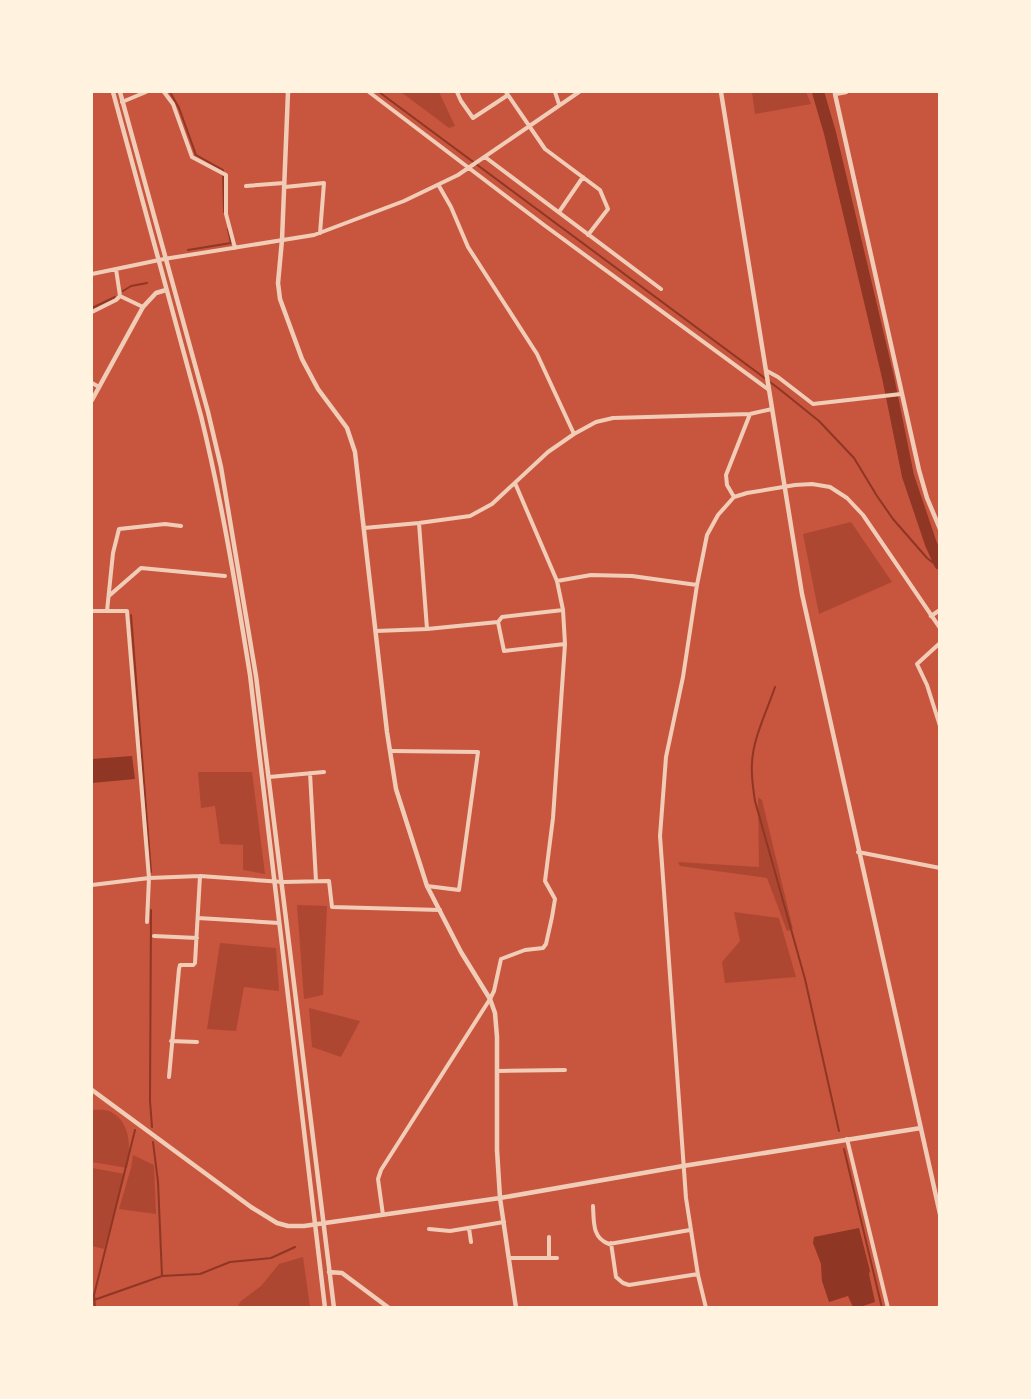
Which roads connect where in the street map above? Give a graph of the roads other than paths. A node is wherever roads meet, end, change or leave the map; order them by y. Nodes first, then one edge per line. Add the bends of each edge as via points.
1 (113, 92) edge
2 (120, 92) edge
3 (146, 92) edge
4 (165, 92) edge
5 (288, 92) edge
6 (369, 92) edge
7 (457, 92) edge
8 (555, 92) edge
9 (579, 92) edge
10 (721, 92) edge
11 (846, 92) edge
12 (507, 94) edge
13 (122, 102) junction
14 (559, 104) junction
15 (528, 127) junction
16 (483, 158) junction
17 (469, 167) junction
18 (583, 177) junction
19 (285, 185) junction
20 (246, 186) dead end
21 (439, 186) junction
22 (559, 212) junction
23 (320, 232) junction
24 (588, 235) junction
25 (282, 240) junction
26 (235, 248) junction
27 (164, 259) junction
28 (158, 260) junction
29 (116, 269) junction
30 (92, 274) edge
31 (661, 289) dead end
32 (166, 290) junction
33 (120, 296) junction
34 (143, 308) junction
35 (92, 312) edge
36 (767, 373) junction
37 (92, 383) edge
38 (99, 387) junction
39 (769, 388) junction
40 (901, 394) junction
41 (92, 400) edge
42 (772, 410) junction
43 (750, 414) junction
44 (574, 434) junction
45 (515, 483) junction
46 (784, 487) junction
47 (734, 497) junction
48 (419, 523) junction
49 (181, 526) dead end
50 (364, 528) junction
51 (939, 529) edge
52 (225, 576) dead end
53 (557, 581) junction
54 (697, 585) junction
55 (110, 595) junction
56 (563, 610) junction
57 (939, 610) edge
58 (92, 611) edge
59 (107, 611) junction
60 (931, 616) junction
61 (498, 621) junction
62 (939, 628) edge
63 (427, 629) junction
64 (376, 631) junction
65 (939, 643) edge
66 (565, 644) junction
67 (939, 726) edge
68 (391, 751) junction
69 (324, 772) dead end
70 (310, 773) junction
71 (269, 777) junction
72 (858, 852) junction
73 (939, 868) edge
74 (200, 876) junction
75 (148, 878) junction
76 (274, 881) junction
77 (316, 881) junction
78 (283, 882) junction
79 (92, 885) edge
80 (427, 886) junction
81 (440, 910) junction
82 (198, 918) junction
83 (147, 922) dead end
84 (279, 922) junction
85 (154, 936) dead end
86 (196, 938) junction
87 (490, 999) junction
88 (171, 1041) junction
89 (198, 1042) dead end
90 (565, 1070) dead end
91 (497, 1071) junction
92 (169, 1077) dead end
93 (92, 1090) edge
94 (921, 1128) junction
95 (847, 1139) junction
96 (683, 1166) junction
97 (500, 1198) junction
98 (593, 1206) dead end
99 (939, 1214) edge
100 (383, 1215) junction
101 (504, 1222) junction
102 (323, 1223) junction
103 (315, 1224) junction
104 (469, 1228) junction
105 (429, 1229) dead end
106 (690, 1230) junction
107 (549, 1237) dead end
108 (471, 1242) dead end
109 (612, 1243) junction
110 (510, 1258) junction
111 (549, 1258) junction
112 (557, 1258) dead end
113 (330, 1272) junction
114 (698, 1274) junction
115 (325, 1308) edge
116 (334, 1308) edge
117 (389, 1308) edge
118 (516, 1308) edge
119 (706, 1308) edge
120 (888, 1308) edge

1 - 28 street
2 - 13 street
3 - 13 street
4 - 26 street via 192,157 226,175 226,214
5 - 19 street
6 - 17 street
7 - 12 street via 473,118
8 - 14 street
9 - 14 street
10 - 36 street
11 - 40 street via 835,94
12 - 15 street
13 - 27 street
14 - 15 street
15 - 16 street
15 - 18 street via 545,149
16 - 17 street
16 - 22 street
17 - 21 street
17 - 39 street
18 - 22 street
18 - 24 street via 600,190 608,209
19 - 20 street
19 - 23 street via 324,183
19 - 25 street
21 - 23 street
21 - 44 street via 468,247 537,354
22 - 24 street
23 - 25 street
24 - 31 street
25 - 26 street
25 - 50 street via 280,299 318,389 347,428 357,464
26 - 27 street
27 - 28 street
27 - 71 street via 221,467
28 - 29 street
28 - 32 street
29 - 30 street
29 - 33 street
32 - 34 street via 156,293
32 - 76 street via 201,416 229,554 250,675
33 - 34 street
33 - 35 street
34 - 38 street
36 - 39 street
36 - 40 street via 813,404
37 - 38 street
38 - 41 street
39 - 42 street
40 - 51 street via 927,498
42 - 43 street
42 - 46 street
43 - 44 street via 612,418
43 - 47 street via 726,476
44 - 45 street
45 - 48 street via 492,504 470,516
45 - 53 street
46 - 47 street
46 - 60 street via 813,484 830,487 847,498
46 - 72 street via 802,594
47 - 54 street via 707,535
48 - 50 street
48 - 63 street
49 - 55 street via 119,529
50 - 64 street
52 - 55 street via 141,568
53 - 54 street via 591,575 632,576
53 - 56 street
54 - 96 street via 666,757 660,836
55 - 59 street
56 - 61 street via 502,617
56 - 66 street
57 - 60 street
58 - 59 street
59 - 75 street via 127,612
60 - 62 street
61 - 63 street
61 - 66 street via 504,651
63 - 64 street
64 - 68 street
65 - 67 street via 917,664
66 - 87 street via 545,881 555,899 552,917 543,948 501,959
68 - 80 street via 396,789
68 - 80 street via 478,753 459,890
69 - 70 street
70 - 71 street
70 - 77 street
71 - 78 street
72 - 73 street
72 - 94 street
74 - 75 street
74 - 76 street
74 - 82 street
75 - 79 street
75 - 83 street
76 - 78 street
76 - 84 street
77 - 78 street
77 - 81 street via 329,881 332,907
78 - 102 street
80 - 81 street
81 - 87 street
82 - 84 street
82 - 86 street
84 - 103 street
85 - 86 street
86 - 88 street via 195,963 180,965 179,969
87 - 91 street via 495,1013
87 - 100 street via 381,1170 378,1179
88 - 89 street
88 - 92 street
90 - 91 street
91 - 97 street
93 - 103 street via 266,1216 288,1226
94 - 95 street
94 - 99 street
95 - 96 street
95 - 120 street
96 - 97 street
96 - 106 street
97 - 100 street
97 - 101 street
98 - 109 street via 595,1233 602,1241
100 - 102 street
101 - 104 street
101 - 110 street
102 - 103 street
102 - 113 street
103 - 115 street
104 - 105 street
104 - 108 street
106 - 109 street
106 - 114 street
107 - 111 street
109 - 114 street via 616,1276 623,1283
110 - 111 street
110 - 118 street
111 - 112 street
113 - 116 street
113 - 117 street via 342,1273
114 - 119 street

